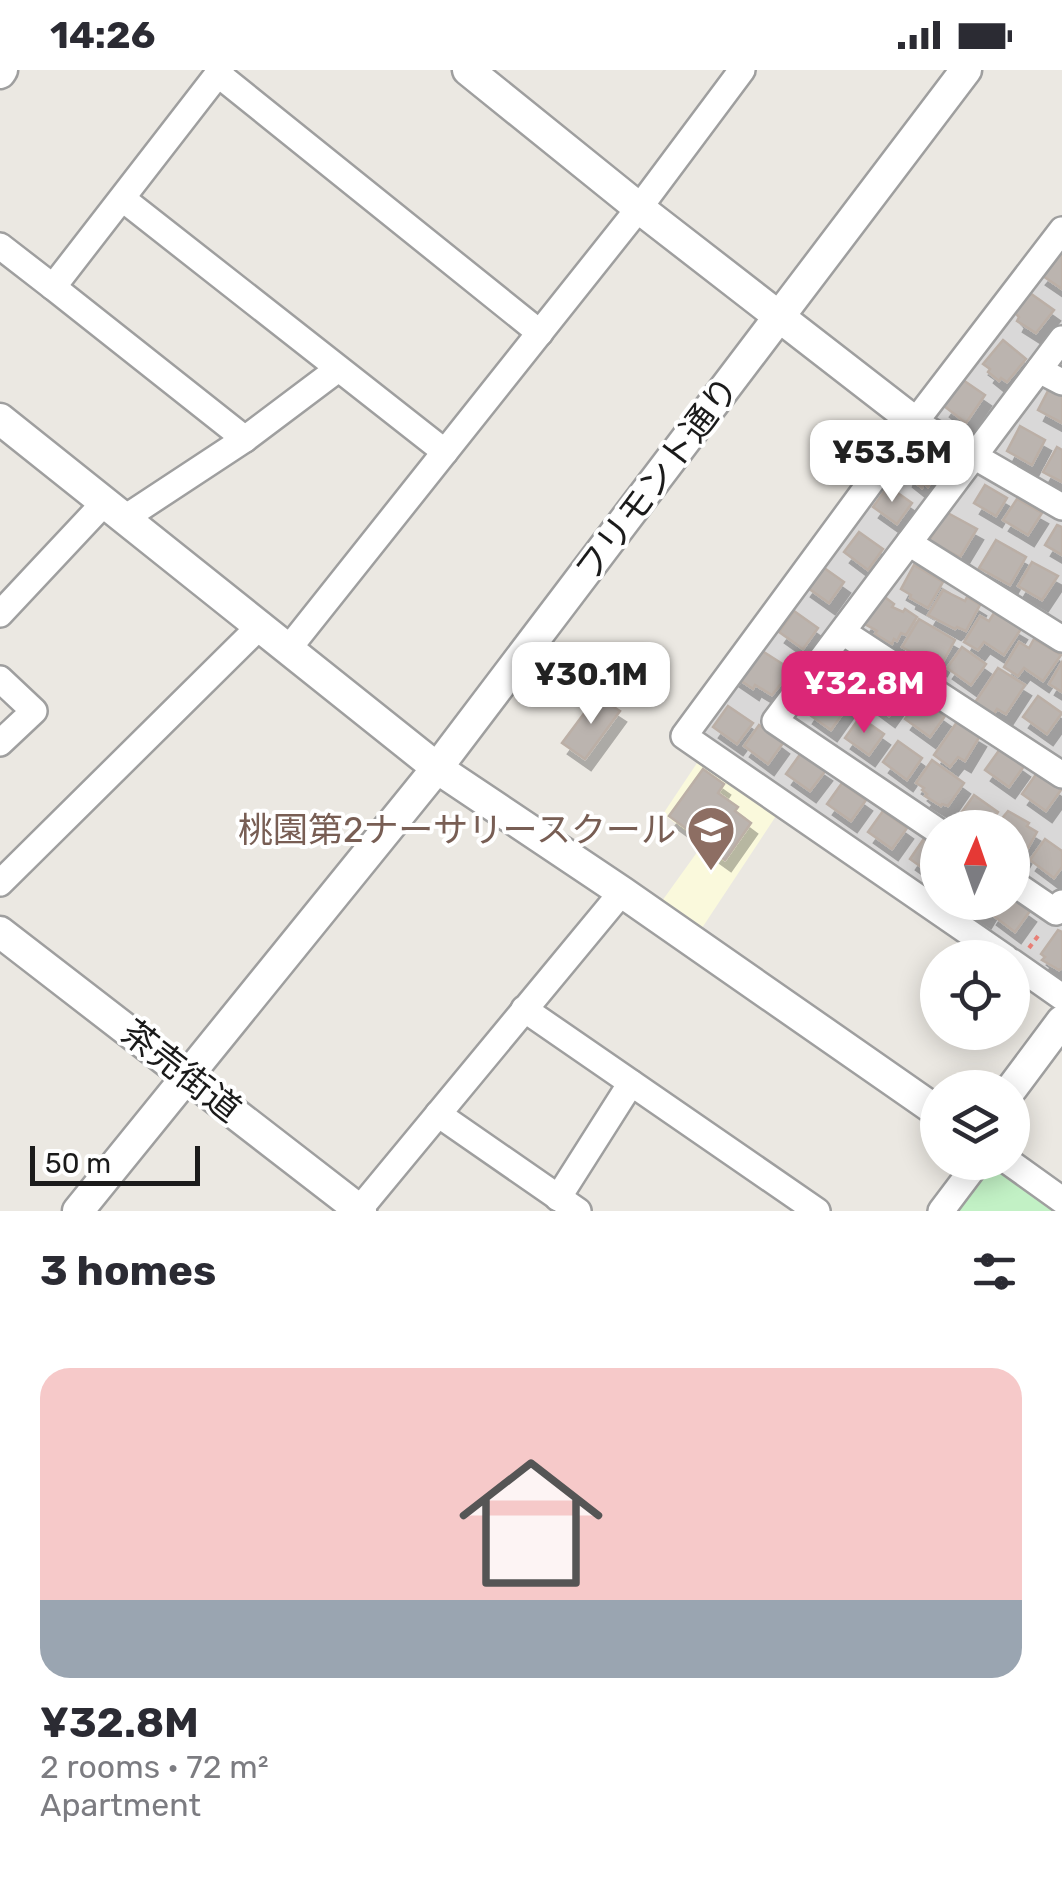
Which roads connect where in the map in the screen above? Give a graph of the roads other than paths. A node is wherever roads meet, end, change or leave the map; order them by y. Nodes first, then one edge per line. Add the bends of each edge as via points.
1 (468, 70) edge
2 (966, 70) edge
3 (220, 72) edge
4 (734, 72) edge
5 (123, 199) junction
6 (638, 208) junction
7 (1062, 230) edge
8 (0, 246) edge
9 (52, 287) junction
10 (780, 317) junction
11 (540, 333) junction
12 (1062, 339) edge
13 (338, 369) junction
14 (1051, 376) edge
15 (0, 419) edge
16 (915, 422) junction
17 (245, 440) junction
18 (445, 452) junction
19 (974, 457) junction
20 (1062, 507) edge
21 (115, 510) junction
22 (909, 543) junction
23 (0, 614) edge
24 (261, 625) junction
25 (842, 632) junction
26 (1062, 639) edge
27 (290, 648) junction
28 (0, 679) edge
29 (0, 743) edge
30 (437, 768) junction
31 (1062, 776) edge
32 (920, 819) edge
33 (0, 884) edge
34 (622, 892) junction
35 (1030, 892) edge
36 (1059, 907) edge
37 (0, 932) edge
38 (980, 940) edge
39 (1030, 975) edge
40 (1062, 997) edge
41 (524, 1010) junction
42 (1062, 1020) edge
43 (1025, 1070) edge
44 (187, 1075) junction
45 (631, 1083) junction
46 (920, 1099) edge
47 (438, 1114) junction
48 (1030, 1177) edge
49 (964, 1180) edge
50 (1062, 1200) edge
51 (568, 1204) edge
52 (78, 1211) edge
53 (359, 1211) edge
54 (817, 1211) edge
55 (941, 1211) edge

1 - 6 street
2 - 10 street, フリモント通り
3 - 5 street
3 - 11 street
4 - 6 street
5 - 9 street
5 - 13 street
6 - 10 street
6 - 11 street
7 - 16 street
8 - 9 street
9 - 17 street
10 - 16 street
10 - 30 street, フリモント通り
11 - 18 street
12 - 14 street
13 - 17 street
13 - 18 street
14 - 19 street
15 - 21 street
16 - 19 street
16 - 38 street via 684,736
17 - 21 street
18 - 27 street
19 - 20 street
19 - 22 street
21 - 23 street
21 - 24 street
22 - 25 street
22 - 26 street
24 - 27 street
24 - 33 street
25 - 31 street
25 - 32 street via 776,721
27 - 30 street
28 - 29 street via 34,711
30 - 34 street
30 - 44 street, フリモント通り
34 - 41 street
34 - 46 street
35 - 36 street
37 - 44 street, 茶売街道
39 - 40 street
41 - 45 street
41 - 47 street
42 - 43 street
44 - 52 street, フリモント通り
44 - 53 street, 茶売街道
45 - 51 street
45 - 54 street
47 - 51 street
47 - 53 street
48 - 50 street
49 - 55 street

